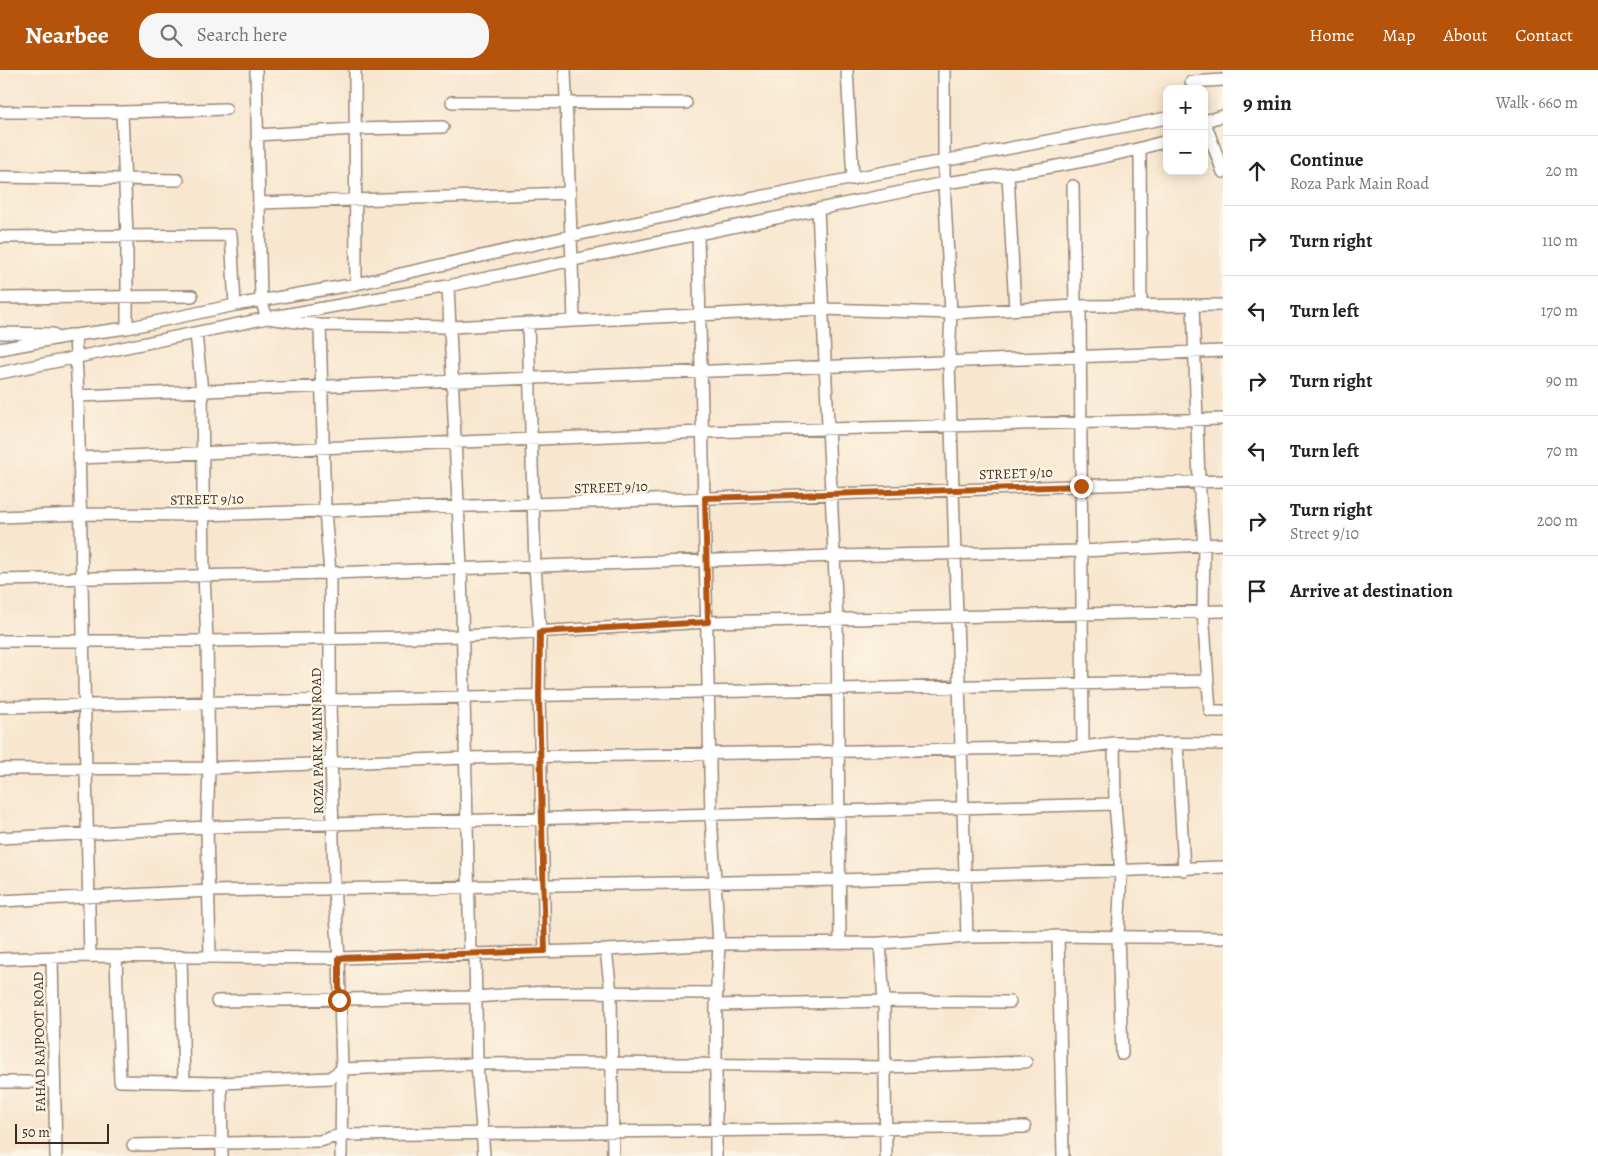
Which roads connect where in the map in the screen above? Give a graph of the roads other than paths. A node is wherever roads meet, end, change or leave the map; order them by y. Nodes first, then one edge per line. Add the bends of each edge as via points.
1 (256, 70) edge
2 (355, 70) edge
3 (565, 70) edge
4 (847, 70) edge
5 (944, 70) edge
6 (1187, 70) edge
7 (1223, 80) edge
8 (1192, 85) edge
9 (452, 102) dead end
10 (566, 102) junction
11 (686, 103) dead end
12 (226, 109) dead end
13 (0, 112) edge
14 (122, 112) junction
15 (1223, 116) edge
16 (1163, 119) edge
17 (1208, 120) edge
18 (444, 127) dead end
19 (355, 128) junction
20 (1207, 130) edge
21 (257, 135) junction
22 (1163, 142) edge
23 (1140, 149) junction
24 (945, 162) junction
25 (1223, 172) edge
26 (1008, 174) junction
27 (0, 177) edge
28 (123, 179) junction
29 (853, 179) junction
30 (178, 180) dead end
31 (944, 183) junction
32 (1073, 186) dead end
33 (570, 193) junction
34 (356, 198) junction
35 (259, 203) junction
36 (818, 209) junction
37 (698, 235) junction
38 (0, 236) edge
39 (571, 236) junction
40 (127, 237) junction
41 (572, 260) junction
42 (356, 284) junction
43 (448, 286) junction
44 (129, 296) junction
45 (192, 296) dead end
46 (0, 298) edge
47 (261, 300) junction
48 (235, 305) junction
49 (1142, 305) junction
50 (1193, 305) junction
51 (1223, 305) edge
52 (1077, 306) junction
53 (823, 309) junction
54 (1015, 310) junction
55 (951, 313) junction
56 (699, 316) junction
57 (267, 318) junction
58 (574, 319) junction
59 (528, 323) junction
60 (320, 325) junction
61 (451, 326) junction
62 (127, 328) junction
63 (0, 333) edge
64 (196, 334) junction
65 (75, 335) junction
66 (0, 349) edge
67 (1223, 351) edge
68 (1194, 352) junction
69 (1081, 356) junction
70 (76, 358) junction
71 (949, 362) junction
72 (827, 366) junction
73 (702, 372) junction
74 (0, 373) edge
75 (529, 378) junction
76 (453, 381) junction
77 (322, 386) junction
78 (202, 391) junction
79 (78, 396) junction
80 (1223, 419) edge
81 (1197, 420) junction
82 (1081, 422) junction
83 (951, 426) junction
84 (830, 428) junction
85 (703, 432) junction
86 (531, 440) junction
87 (456, 442) junction
88 (324, 448) junction
89 (203, 453) junction
90 (79, 458) junction
91 (1223, 481) edge
92 (1199, 482) junction
93 (1081, 486) junction
94 (953, 490) junction
95 (831, 493) junction
96 (705, 498) junction
97 (533, 505) junction
98 (458, 507) junction
99 (325, 511) junction
100 (81, 514) junction
101 (204, 516) junction
102 (0, 517) edge
103 (1223, 544) edge
104 (1204, 545) junction
105 (1082, 551) junction
106 (955, 554) junction
107 (834, 556) junction
108 (706, 561) junction
109 (535, 567) junction
110 (461, 568) junction
111 (330, 574) junction
112 (204, 576) junction
113 (81, 579) junction
114 (0, 580) edge
115 (1203, 611) junction
116 (1223, 611) edge
117 (1082, 614) junction
118 (956, 617) junction
119 (837, 620) junction
120 (708, 622) junction
121 (540, 632) junction
122 (464, 636) junction
123 (331, 639) junction
124 (0, 641) edge
125 (83, 641) junction
126 (208, 641) junction
127 (1208, 681) junction
128 (1082, 684) junction
129 (959, 687) junction
130 (838, 689) junction
131 (709, 692) junction
132 (463, 696) junction
133 (539, 696) junction
134 (330, 700) junction
135 (208, 703) junction
136 (83, 705) junction
137 (0, 707) edge
138 (1223, 711) edge
139 (1114, 743) junction
140 (1177, 743) junction
141 (1223, 744) edge
142 (1082, 747) junction
143 (960, 750) junction
144 (839, 752) junction
145 (710, 754) junction
146 (465, 758) junction
147 (541, 758) junction
148 (331, 762) junction
149 (84, 767) junction
150 (209, 768) junction
151 (0, 769) edge
152 (1115, 804) junction
153 (962, 808) junction
154 (840, 811) junction
155 (711, 815) junction
156 (543, 819) junction
157 (466, 820) junction
158 (333, 824) junction
159 (207, 828) junction
160 (87, 834) junction
161 (0, 838) edge
162 (1223, 867) edge
163 (1184, 870) junction
164 (1120, 872) junction
165 (965, 876) junction
166 (840, 880) junction
167 (716, 881) junction
168 (544, 883) junction
169 (469, 884) junction
170 (334, 887) junction
171 (210, 891) junction
172 (90, 898) junction
173 (0, 901) edge
174 (1058, 936) junction
175 (1118, 936) junction
176 (967, 937) junction
177 (1223, 938) edge
178 (840, 942) junction
179 (880, 943) junction
180 (718, 944) junction
181 (606, 950) junction
182 (545, 951) junction
183 (472, 953) junction
184 (90, 956) junction
185 (181, 956) junction
186 (210, 956) junction
187 (116, 957) junction
188 (52, 958) junction
189 (339, 958) junction
190 (0, 959) edge
191 (611, 993) junction
192 (716, 993) junction
193 (475, 997) junction
194 (339, 1000) junction
195 (884, 1001) junction
196 (217, 1002) dead end
197 (1010, 1002) dead end
198 (716, 1005) junction
199 (1122, 1054) dead end
200 (1026, 1062) dead end
201 (610, 1063) junction
202 (477, 1064) junction
203 (717, 1066) junction
204 (885, 1067) junction
205 (342, 1069) junction
206 (0, 1082) edge
207 (54, 1082) junction
208 (184, 1082) junction
209 (221, 1083) junction
210 (1025, 1127) dead end
211 (887, 1128) junction
212 (716, 1130) junction
213 (612, 1131) junction
214 (484, 1133) junction
215 (340, 1134) junction
216 (133, 1146) dead end
217 (222, 1150) edge
218 (56, 1156) edge
219 (341, 1156) edge
220 (484, 1156) edge
221 (613, 1156) edge
222 (716, 1156) edge
223 (886, 1156) edge
224 (1063, 1156) edge

1 - 21 street
2 - 19 street
3 - 10 street
4 - 29 street
5 - 24 street
6 - 8 street
7 - 8 street
9 - 10 street
10 - 11 street
10 - 33 street
12 - 14 street
13 - 14 street
14 - 28 street
15 - 17 street
16 - 24 street
18 - 19 street
19 - 21 street
19 - 34 street
20 - 25 street
21 - 35 street
22 - 23 street
23 - 26 street
23 - 49 street
24 - 29 street
24 - 31 street
26 - 31 street
26 - 54 street
27 - 28 street
28 - 30 street
28 - 40 street
29 - 39 street
31 - 36 street
31 - 55 street
32 - 52 street
33 - 34 street
33 - 39 street
34 - 35 street
34 - 42 street
35 - 47 street
36 - 37 street
36 - 53 street
37 - 41 street
37 - 56 street
38 - 40 street
39 - 41 street
39 - 42 street
40 - 44 street
40 - 48 street via 231,235
41 - 43 street
41 - 58 street
42 - 47 street
43 - 57 street
43 - 61 street
44 - 45 street
44 - 46 street
44 - 62 street
47 - 48 street
47 - 57 street
48 - 62 street
49 - 50 street
49 - 52 street
50 - 51 street
50 - 68 street
52 - 54 street
52 - 69 street
53 - 55 street
53 - 56 street
53 - 72 street
54 - 55 street
55 - 71 street
56 - 58 street
56 - 73 street
57 - 60 street
57 - 64 street
58 - 59 street
59 - 61 street
59 - 75 street
60 - 61 street
60 - 77 street, ROZA PARK MAIN ROAD
61 - 76 street
62 - 65 street
63 - 65 street
64 - 70 street
64 - 78 street
65 - 66 street
65 - 70 street
67 - 68 street
68 - 69 street
68 - 81 street
69 - 71 street
69 - 82 street
70 - 74 street
70 - 79 street
71 - 72 street
71 - 83 street
72 - 73 street
72 - 84 street
73 - 75 street
73 - 85 street
75 - 76 street
75 - 86 street
76 - 77 street
76 - 87 street
77 - 78 street
77 - 88 street, ROZA PARK MAIN ROAD
78 - 79 street
78 - 89 street
79 - 90 street
80 - 81 street
81 - 82 street
81 - 92 street
82 - 83 street
82 - 93 street
83 - 84 street
83 - 94 street
84 - 85 street
84 - 95 street
85 - 86 street
85 - 96 street
86 - 87 street
86 - 97 street
87 - 88 street
87 - 98 street
88 - 89 street
88 - 99 street, ROZA PARK MAIN ROAD
89 - 90 street
89 - 101 street
90 - 100 street
91 - 92 street, STREET 9/10
92 - 93 street, STREET 9/10
92 - 104 street
93 - 94 street, STREET 9/10
93 - 105 street
94 - 95 street, STREET 9/10
94 - 106 street
95 - 96 street, STREET 9/10
95 - 107 street
96 - 97 street, STREET 9/10
96 - 108 street
97 - 98 street, STREET 9/10
97 - 109 street
98 - 99 street, STREET 9/10
98 - 110 street
99 - 101 street, STREET 9/10
99 - 111 street, ROZA PARK MAIN ROAD
100 - 101 street, STREET 9/10
100 - 102 street, STREET 9/10
100 - 113 street
101 - 112 street
103 - 104 street
104 - 105 street
104 - 115 street
105 - 106 street
105 - 117 street
106 - 107 street
106 - 118 street
107 - 108 street
107 - 119 street
108 - 109 street
108 - 120 street
109 - 110 street
109 - 121 street
110 - 111 street
110 - 122 street
111 - 112 street
111 - 123 street, ROZA PARK MAIN ROAD
112 - 113 street
112 - 126 street
113 - 114 street
113 - 125 street
115 - 116 street
115 - 117 street
115 - 127 street
117 - 118 street
117 - 128 street
118 - 119 street
118 - 129 street
119 - 120 street
119 - 130 street
120 - 121 street
120 - 131 street
121 - 122 street
121 - 133 street
122 - 123 street
122 - 132 street
123 - 126 street
123 - 134 street, ROZA PARK MAIN ROAD
124 - 125 street
125 - 126 street
125 - 136 street
126 - 135 street
127 - 128 street
127 - 138 street via 1210,711
128 - 129 street
128 - 142 street
129 - 130 street
129 - 143 street
130 - 131 street
130 - 144 street
131 - 133 street
131 - 145 street
132 - 133 street
132 - 134 street
132 - 146 street
133 - 147 street
134 - 135 street
134 - 148 street, ROZA PARK MAIN ROAD
135 - 136 street
135 - 150 street
136 - 137 street
136 - 149 street
139 - 140 street
139 - 142 street
139 - 152 street
140 - 141 street
140 - 163 street
142 - 143 street
143 - 144 street
143 - 153 street
144 - 145 street
144 - 154 street
145 - 147 street
145 - 155 street
146 - 147 street
146 - 148 street
146 - 157 street
147 - 156 street
148 - 150 street
148 - 158 street, ROZA PARK MAIN ROAD
149 - 150 street
149 - 151 street
149 - 160 street
150 - 159 street
152 - 153 street
152 - 164 street
153 - 154 street
153 - 165 street
154 - 155 street
154 - 166 street
155 - 156 street
155 - 167 street
156 - 157 street
156 - 168 street
157 - 158 street
157 - 169 street
158 - 159 street
158 - 170 street, ROZA PARK MAIN ROAD
159 - 160 street
159 - 171 street
160 - 161 street
160 - 172 street
162 - 163 street
163 - 164 street
164 - 165 street
164 - 175 street
165 - 166 street
165 - 176 street
166 - 167 street
166 - 178 street
167 - 168 street
167 - 180 street
168 - 169 street
168 - 182 street
169 - 170 street
169 - 183 street
170 - 171 street
170 - 189 street, ROZA PARK MAIN ROAD
171 - 172 street
171 - 186 street
172 - 173 street
172 - 184 street
174 - 175 street
174 - 176 street
174 - 224 street
175 - 177 street
175 - 199 street
176 - 179 street
178 - 179 street
178 - 180 street
179 - 195 street
180 - 181 street
180 - 192 street
181 - 182 street
181 - 191 street
182 - 183 street
183 - 189 street
183 - 193 street
184 - 187 street
184 - 188 street
185 - 186 street
185 - 187 street
185 - 208 street
186 - 189 street
187 - 208 street via 120,1081
188 - 190 street
188 - 207 street, FAHAD RAJPOOT ROAD
189 - 194 street, ROZA PARK MAIN ROAD
191 - 192 street
191 - 193 street via 545,992
191 - 201 street
192 - 198 street
193 - 194 street
193 - 202 street
194 - 196 street
194 - 205 street, ROZA PARK MAIN ROAD
195 - 197 street
195 - 198 street
195 - 204 street
198 - 203 street
200 - 204 street
201 - 202 street
201 - 203 street
201 - 213 street
202 - 205 street
202 - 214 street
203 - 204 street
203 - 212 street
204 - 211 street
205 - 209 street via 330,1078
205 - 215 street, ROZA PARK MAIN ROAD
206 - 207 street
207 - 218 street, FAHAD RAJPOOT ROAD
208 - 209 street
209 - 217 street
210 - 211 street
211 - 212 street
211 - 223 street
212 - 213 street
212 - 222 street
213 - 214 street
213 - 221 street
214 - 215 street
214 - 220 street
215 - 217 street via 320,1141
215 - 219 street, ROZA PARK MAIN ROAD
216 - 217 street

